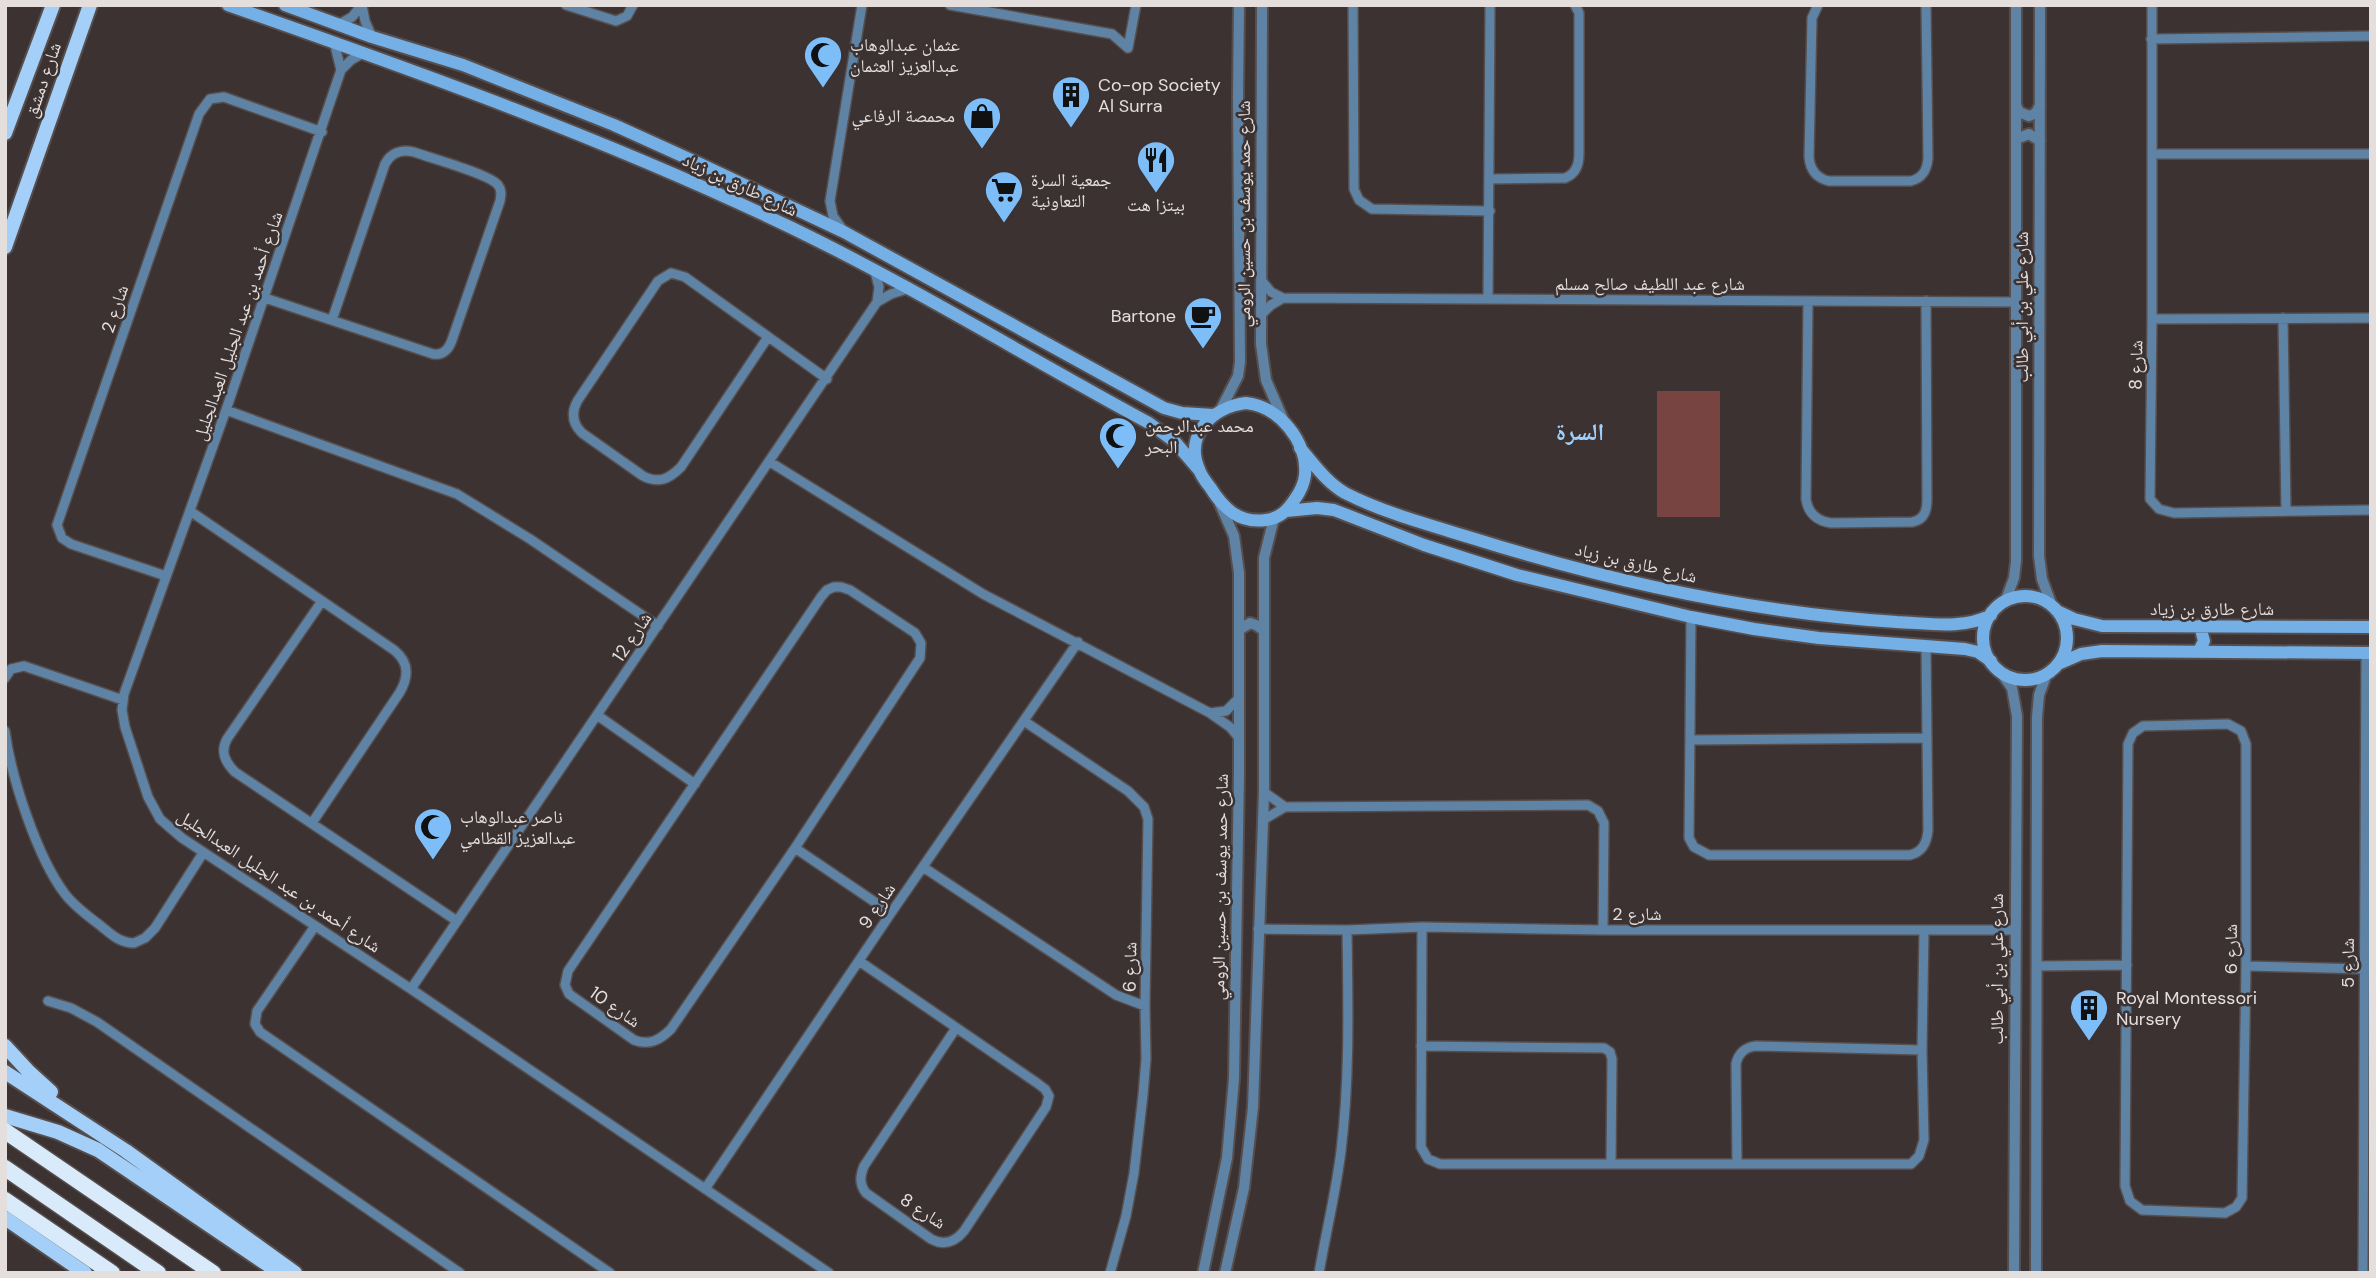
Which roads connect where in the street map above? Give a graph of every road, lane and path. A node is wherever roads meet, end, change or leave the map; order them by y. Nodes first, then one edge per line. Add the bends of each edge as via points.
1 (53, 5) edge
2 (81, 5) edge
3 (90, 5) edge
4 (97, 5) edge
5 (228, 5) edge
6 (285, 5) edge
7 (362, 5) edge
8 (566, 5) edge
9 (634, 5) edge
10 (862, 5) edge
11 (950, 5) edge
12 (1136, 5) edge
13 (1239, 5) edge
14 (1262, 5) edge
15 (1353, 5) edge
16 (1490, 5) edge
17 (1575, 5) edge
18 (1818, 5) edge
19 (1926, 5) edge
20 (2016, 5) edge
21 (2040, 5) edge
22 (2151, 5) edge
23 (338, 25) junction
24 (2371, 36) edge
25 (372, 37) junction
26 (2151, 38) junction
27 (334, 42) junction
28 (363, 53) junction
29 (463, 65) junction
30 (341, 70) junction
31 (67, 72) junction
32 (453, 85) junction
33 (2040, 103) junction
34 (2017, 105) junction
35 (322, 132) junction
36 (5, 133) edge
37 (2016, 139) junction
38 (648, 140) junction
39 (2040, 141) junction
40 (2371, 154) edge
41 (2152, 155) junction
42 (641, 159) junction
43 (1490, 179) junction
44 (1490, 211) junction
45 (5, 221) edge
46 (844, 232) junction
47 (5, 247) edge
48 (875, 272) junction
49 (1262, 281) junction
50 (906, 289) junction
51 (265, 298) junction
52 (1283, 298) junction
53 (1489, 299) junction
54 (1808, 301) junction
55 (1926, 301) junction
56 (877, 302) junction
57 (2016, 302) junction
58 (1261, 316) junction
59 (2283, 318) junction
60 (2371, 318) edge
61 (2152, 319) junction
62 (332, 320) junction
63 (768, 337) junction
64 (827, 379) junction
65 (226, 410) junction
66 (1217, 412) junction
67 (1283, 419) junction
68 (1300, 448) junction
69 (770, 462) junction
70 (1199, 470) junction
71 (1219, 502) junction
72 (2371, 510) edge
73 (190, 511) junction
74 (1286, 511) junction
75 (2286, 511) junction
76 (1274, 518) junction
77 (2016, 523) junction
78 (2039, 525) junction
79 (166, 576) junction
80 (322, 601) junction
81 (2004, 602) junction
82 (2054, 608) junction
83 (1787, 611) junction
84 (1823, 615) junction
85 (1991, 615) junction
86 (1691, 617) junction
87 (658, 626) junction
88 (2200, 626) junction
89 (2219, 626) junction
90 (2371, 627) edge
91 (1239, 630) junction
92 (1263, 630) junction
93 (1783, 634) junction
94 (1819, 638) junction
95 (1078, 642) junction
96 (1926, 647) junction
97 (2199, 651) junction
98 (2220, 652) junction
99 (2368, 653) edge
100 (2058, 664) junction
101 (1995, 666) junction
102 (2047, 673) junction
103 (5, 678) edge
104 (1238, 699) junction
105 (123, 700) junction
106 (1210, 713) junction
107 (597, 715) junction
108 (2017, 716) junction
109 (2038, 717) junction
110 (1024, 721) junction
111 (5, 731) edge
112 (1239, 737) junction
113 (1927, 738) junction
114 (1690, 740) junction
115 (2368, 743) edge
116 (695, 784) junction
117 (1264, 792) junction
118 (1286, 807) junction
119 (1263, 820) junction
120 (312, 823) junction
121 (795, 848) junction
122 (203, 853) junction
123 (922, 867) junction
124 (891, 913) junction
125 (457, 921) junction
126 (315, 926) junction
127 (1422, 927) junction
128 (1258, 929) junction
129 (1347, 930) junction
130 (1603, 930) junction
131 (2015, 930) junction
132 (1924, 931) junction
133 (859, 961) junction
134 (2127, 965) junction
135 (2037, 966) junction
136 (2246, 966) junction
137 (2364, 969) junction
138 (411, 989) junction
139 (48, 1001) dead end
140 (1145, 1006) junction
141 (956, 1028) junction
142 (5, 1046) edge
143 (1421, 1046) junction
144 (1922, 1051) junction
145 (5, 1072) edge
146 (2367, 1079) edge
147 (2014, 1094) junction
148 (2037, 1099) junction
149 (5, 1116) edge
150 (2014, 1125) junction
151 (2036, 1126) junction
152 (5, 1131) edge
153 (104, 1136) junction
154 (1611, 1164) junction
155 (1737, 1164) junction
156 (5, 1168) edge
157 (705, 1189) junction
158 (5, 1200) edge
159 (1218, 1205) junction
160 (1240, 1211) junction
161 (5, 1218) edge
162 (1213, 1232) junction
163 (1234, 1239) junction
164 (85, 1273) edge
165 (112, 1273) edge
166 (158, 1273) edge
167 (214, 1273) edge
168 (279, 1273) edge
169 (295, 1273) edge
170 (460, 1273) edge
171 (610, 1273) edge
172 (829, 1273) edge
173 (1110, 1273) edge
174 (1203, 1273) edge
175 (1225, 1273) edge
176 (1319, 1273) edge
177 (2014, 1273) edge
178 (2036, 1273) edge
179 (2363, 1273) edge

1 - 36 main road, شارع دمشق
2 - 45 main road
3 - 31 main road, شارع دمشق
4 - 31 main road
5 - 27 main road, شارع طارق بن زياد
6 - 23 main road, شارع طارق بن زياد
7 - 23 street
7 - 25 street
8 - 9 street via 616,21 627,16
10 - 46 street via 830,201
11 - 12 street via 1112,34 1128,48
13 - 66 street, شارع حمد يوسف بن حسين الرومي via 1240,362 1234,386
14 - 49 street, شارع حمد يوسف بن حسين الرومي
15 - 44 street via 1356,196 1372,209
16 - 43 street
17 - 43 street via 1579,13 1577,167 1565,178
18 - 19 street via 1812,18 1809,157 1814,172 1829,181 1911,181 1925,171
20 - 34 street, شارع علي بن أبي طالب
21 - 33 street, شارع علي بن أبي طالب
22 - 26 street, شارع 8
23 - 25 main road, شارع طارق بن زياد
24 - 26 street
25 - 29 main road, شارع طارق بن زياد
26 - 41 street, شارع 8
27 - 28 main road, شارع طارق بن زياد
27 - 30 street
28 - 30 street
28 - 32 main road, شارع طارق بن زياد
29 - 32 main road via 451,74
29 - 38 main road, شارع طارق بن زياد
30 - 35 street, شارع أحمد بن عبد الجليل العبدالجليل
31 - 47 main road, شارع دمشق
32 - 42 main road, شارع طارق بن زياد
33 - 34 street via 2029,116 2019,112
33 - 39 street, شارع علي بن أبي طالب
34 - 37 street, شارع علي بن أبي طالب
35 - 51 street, شارع أحمد بن عبد الجليل العبدالجليل
35 - 79 street, شارع 2 via 224,97 210,99 199,114 57,525 62,538 71,544
37 - 39 street via 2029,134
37 - 57 street, شارع علي بن أبي طالب
38 - 42 main road via 652,153
38 - 46 main road, شارع طارق بن زياد
39 - 78 street, شارع علي بن أبي طالب
40 - 41 street
41 - 61 street, شارع 8
42 - 48 main road, شارع طارق بن زياد via 792,228
43 - 44 street
44 - 53 street
46 - 66 main road, شارع طارق بن زياد via 1164,408 1182,413
48 - 50 main road, شارع طارق بن زياد
48 - 56 street
49 - 52 street
49 - 58 street, شارع حمد يوسف بن حسين الرومي
50 - 56 street
50 - 70 main road, شارع طارق بن زياد via 1149,423 1175,442
51 - 62 street
51 - 65 street, شارع أحمد بن عبد الجليل العبدالجليل
52 - 53 street, شارع عبد اللطيف صالح مسلم
52 - 58 street
53 - 54 street, شارع عبد اللطيف صالح مسلم
54 - 55 street, شارع عبد اللطيف صالح مسلم
54 - 55 street via 1806,499 1814,516 1831,523 1912,522 1925,512
55 - 57 street, شارع عبد اللطيف صالح مسلم
56 - 64 street, شارع 12
57 - 77 street, شارع علي بن أبي طالب
58 - 67 street, شارع حمد يوسف بن حسين الرومي via 1264,369
59 - 60 street
59 - 61 street
59 - 75 street
61 - 75 street, شارع 8 via 2152,503 2174,513
62 - 62 street via 433,354 444,352 500,201 499,186 414,152 404,150 391,156
63 - 63 street via 680,275 667,274 578,400 574,423 643,476 654,481 667,478 681,467
63 - 64 street
64 - 69 street, شارع 12
65 - 73 street, شارع أحمد بن عبد الجليل العبدالجليل
65 - 87 street via 457,494
66 - 67 main road via 1237,404 1255,404
66 - 70 main road via 1196,438
67 - 68 main road
68 - 74 main road via 1305,476
68 - 83 main road, شارع طارق بن زياد via 1344,492 1433,526 1652,587
69 - 87 street, شارع 12
69 - 95 street via 968,586
70 - 71 main road
71 - 76 main road via 1241,518
71 - 91 street, شارع حمد يوسف بن حسين الرومي via 1238,559
72 - 75 street, شارع 8
73 - 79 street, شارع أحمد بن عبد الجليل العبدالجليل
73 - 80 street
74 - 76 main road
74 - 86 main road via 1334,510 1491,567
76 - 92 street via 1264,558
77 - 78 street via 2027,533
77 - 81 street, شارع علي بن أبي طالب via 2015,569
78 - 82 street, شارع علي بن أبي طالب via 2040,572
79 - 105 street, شارع أحمد بن عبد الجليل العبدالجليل
80 - 120 street via 394,650 404,659 407,672 400,692
80 - 120 street via 222,751 235,772
81 - 82 main road via 2029,597
81 - 85 main road
82 - 88 main road, شارع طارق بن زياد via 2099,626
82 - 100 main road via 2067,637
83 - 84 main road, شارع طارق بن زياد
83 - 93 main road via 1796,622
84 - 85 main road, شارع طارق بن زياد via 1959,624
84 - 94 main road via 1811,624
85 - 101 main road via 1985,648
86 - 93 main road
86 - 114 street
87 - 107 street, شارع 12
88 - 89 main road, شارع طارق بن زياد
88 - 97 main road via 2204,641
89 - 90 main road, شارع طارق بن زياد
89 - 98 main road via 2216,642
91 - 92 street via 1250,623
91 - 104 street, شارع حمد يوسف بن حسين الرومي
92 - 117 street
93 - 94 main road
94 - 96 main road
95 - 106 street
95 - 110 street, شارع 9
96 - 101 main road via 1974,650
96 - 113 street
97 - 98 main road
97 - 100 main road via 2095,652
98 - 99 main road
99 - 115 street, شارع 5
100 - 102 main road
101 - 102 main road via 2013,678 2027,680
101 - 108 street, شارع علي بن أبي طالب via 2012,688
102 - 109 street
103 - 105 street via 11,669 24,666
104 - 106 street via 1226,711
104 - 112 street, شارع حمد يوسف بن حسين الرومي
105 - 122 street, شارع أحمد بن عبد الجليل العبدالجليل via 125,727 152,807 172,830
106 - 112 street
107 - 116 street
107 - 125 street, شارع 12
108 - 109 street via 2030,712
108 - 131 street, شارع علي بن أبي طالب
109 - 135 street
110 - 123 street, شارع 9
110 - 140 street, شارع 6 via 1128,791 1144,807 1149,827
111 - 122 street via 25,808 58,885 76,906 118,939 134,943 151,933
112 - 159 street, شارع حمد يوسف بن حسين الرومي via 1234,1079
113 - 114 street
113 - 114 street via 1927,835 1922,848 1910,855 1701,852 1689,838
115 - 137 street, شارع 5
116 - 121 street, شارع 10 via 821,597 834,587 850,590 915,633 921,652
116 - 121 street, شارع 10 via 566,975 569,994 634,1040 652,1042 671,1029
117 - 118 street
117 - 119 street
118 - 119 street
118 - 130 street via 1592,806 1604,823
119 - 128 street
120 - 125 street
121 - 124 street
122 - 126 street, شارع أحمد بن عبد الجليل العبدالجليل
123 - 124 street, شارع 9
123 - 140 street via 1116,995
124 - 133 street, شارع 9
125 - 138 street, شارع 12
126 - 138 street, شارع أحمد بن عبد الجليل العبدالجليل
126 - 171 street via 257,1011 260,1032
127 - 129 street, شارع 2
127 - 130 street, شارع 2
127 - 143 street
128 - 129 street, شارع 2
128 - 160 street via 1256,1068
129 - 176 street via 1346,1094 1333,1205
130 - 132 street, شارع 2
131 - 132 street, شارع 2
131 - 147 street, شارع علي بن أبي طالب
132 - 144 street
133 - 141 street, شارع 8
133 - 157 street, شارع 9
134 - 135 street
134 - 136 street, شارع 6 via 2131,736 2143,726 2228,724 2241,731 2246,744
134 - 136 street, شارع 6 via 2127,1196 2142,1210 2225,1213 2240,1203 2243,1185
135 - 148 street
136 - 137 street
137 - 146 street, شارع 5
138 - 157 street, شارع أحمد بن عبد الجليل العبدالجليل
139 - 170 street via 97,1021
140 - 173 street, شارع 6 via 1140,1138
141 - 141 street, شارع 8 via 1042,1087 1049,1099 964,1231 955,1240 942,1243 866,1193 860,1178
142 - 153 main road
143 - 154 street via 1421,1147 1431,1162
143 - 154 street via 1604,1048 1612,1059
144 - 155 street via 1924,1140 1913,1162
144 - 155 street via 1745,1049 1736,1065
145 - 153 main road
146 - 179 street, شارع 5
147 - 148 street via 2021,1103
147 - 150 street, شارع علي بن أبي طالب
148 - 151 street
149 - 168 main road via 84,1143
150 - 151 street via 2023,1120
150 - 177 street, شارع علي بن أبي طالب
151 - 178 street
152 - 167 highway
153 - 169 main road
154 - 155 street
156 - 166 highway
157 - 172 street, شارع أحمد بن عبد الجليل العبدالجليل
158 - 165 highway
159 - 160 street via 1228,1213
159 - 162 street, شارع حمد يوسف بن حسين الرومي
160 - 163 street
161 - 164 main road
162 - 163 street
162 - 174 street, شارع حمد يوسف بن حسين الرومي
163 - 175 street

